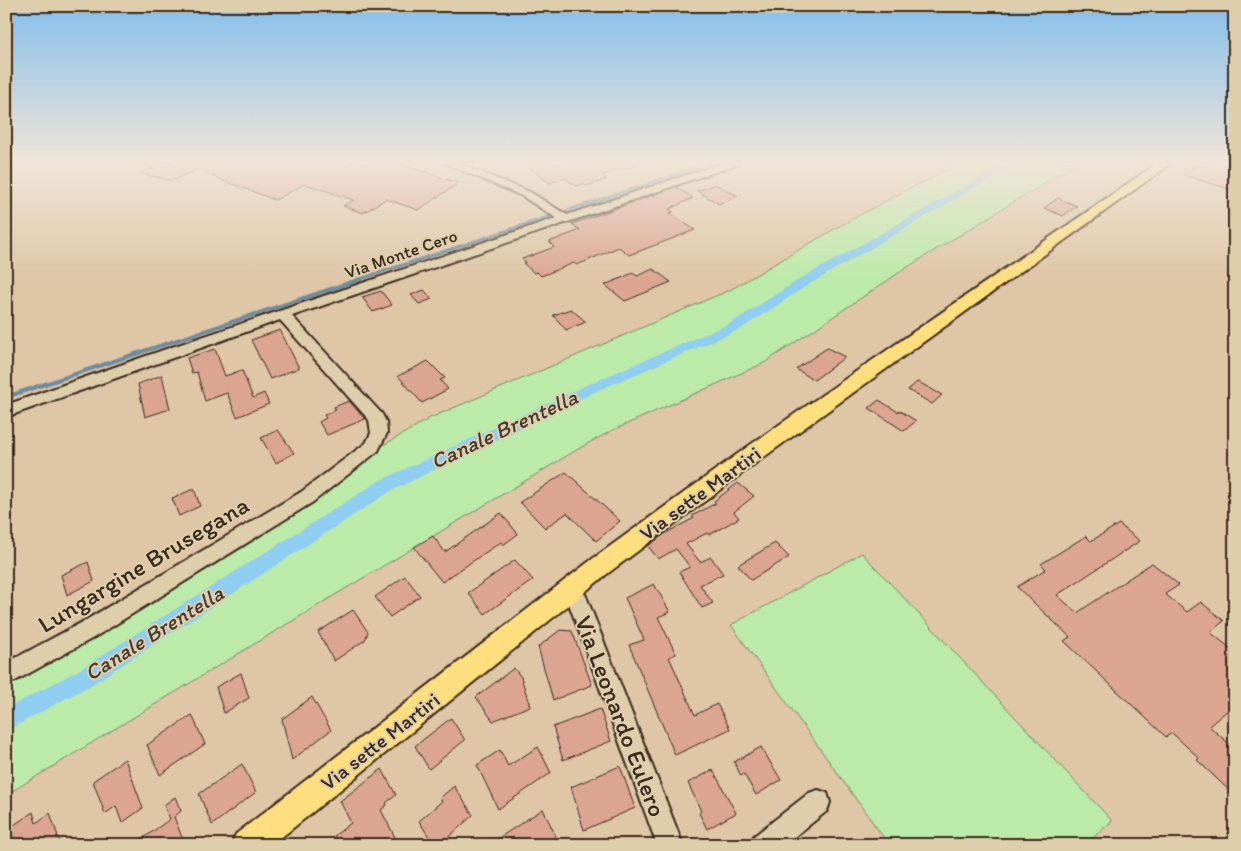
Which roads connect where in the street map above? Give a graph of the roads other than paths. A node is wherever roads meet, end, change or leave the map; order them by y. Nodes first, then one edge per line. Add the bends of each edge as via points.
1 (538, 202) edge
2 (614, 202) edge
3 (1111, 202) edge
4 (562, 219) junction
5 (282, 314) junction
6 (6, 411) edge
7 (570, 590) junction
8 (6, 675) edge
9 (818, 802) dead end
10 (247, 845) edge
11 (670, 845) edge
12 (763, 845) edge

1 - 4 street
2 - 4 street, Via Monte Cero
3 - 7 main road, Via sette Martiri via 758,451
4 - 5 street, Via Monte Cero
5 - 6 street, Via Monte Cero
5 - 8 street, Lungargine Brusegana via 376,418 380,426 379,436 372,447 307,497 88,630
7 - 10 main road, Via sette Martiri
7 - 11 street, Via Leonardo Eulero via 576,596
9 - 12 street

